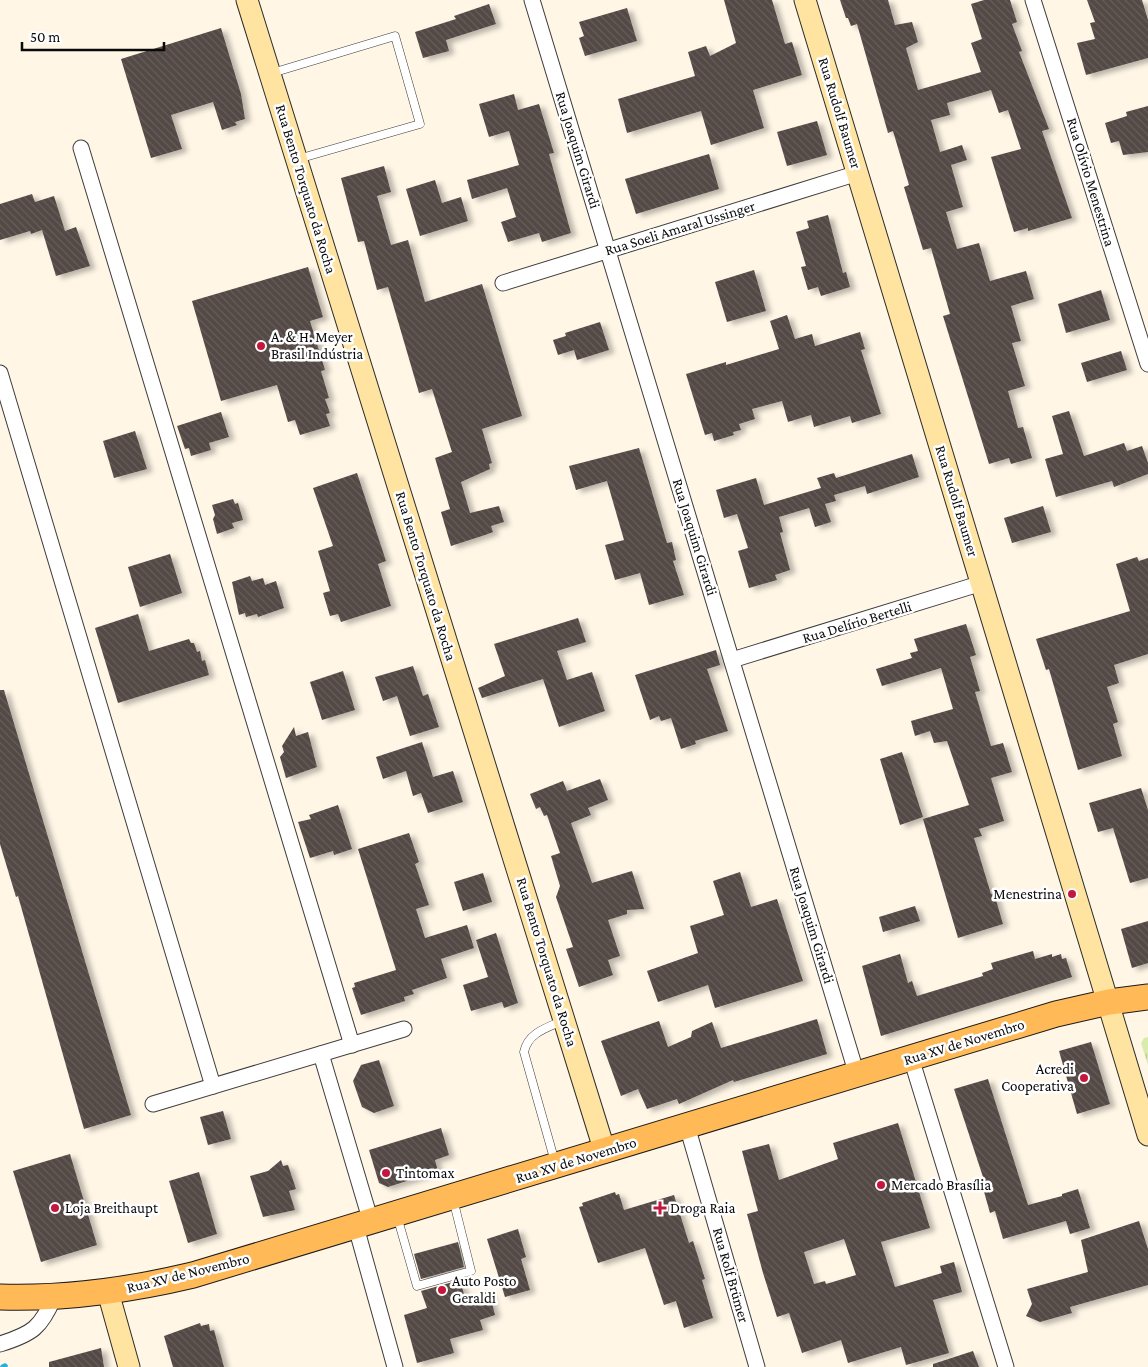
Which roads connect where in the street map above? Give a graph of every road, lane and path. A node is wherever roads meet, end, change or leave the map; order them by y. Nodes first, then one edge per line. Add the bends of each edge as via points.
1 (248, 0) edge
2 (532, 0) edge
3 (805, 0) edge
4 (1033, 0) edge
5 (270, 73) junction
6 (81, 148) dead end
7 (297, 159) junction
8 (858, 172) junction
9 (608, 250) junction
10 (503, 283) dead end
11 (1148, 364) edge
12 (0, 373) edge
13 (982, 583) junction
14 (732, 660) junction
15 (1148, 996) edge
16 (1109, 1002) junction
17 (564, 1019) junction
18 (404, 1029) dead end
19 (352, 1045) junction
20 (321, 1054) junction
21 (911, 1058) junction
22 (857, 1075) junction
23 (1134, 1084) junction
24 (213, 1086) junction
25 (1148, 1102) edge
26 (153, 1104) dead end
27 (687, 1126) junction
28 (1148, 1135) edge
29 (605, 1152) junction
30 (556, 1166) junction
31 (452, 1198) junction
32 (396, 1214) junction
33 (363, 1224) junction
34 (108, 1292) junction
35 (0, 1297) edge
36 (54, 1297) junction
37 (0, 1344) edge
38 (129, 1367) edge
39 (396, 1367) edge
40 (757, 1367) edge
41 (1006, 1367) edge

1 - 5 street, Rua Bento Torquato da Rocha
2 - 9 street, Rua Joaquim Girardi
3 - 8 street, Rua Rudolf Baumer
4 - 11 street, Rua Olívio Menestrina
5 - 7 street, Rua Bento Torquato da Rocha
5 - 7 lane via 395,36 420,124
6 - 19 street
7 - 17 street, Rua Bento Torquato da Rocha
8 - 9 street, Rua Soeli Amaral Ussinger
8 - 13 street, Rua Rudolf Baumer
9 - 10 street, Rua Soeli Amaral Ussinger
9 - 14 street, Rua Joaquim Girardi
12 - 24 street
13 - 14 street, Rua Delírio Bertelli
13 - 16 street, Rua Rudolf Baumer
14 - 22 street, Rua Joaquim Girardi
15 - 16 main road, Rua XV de Novembro
16 - 21 main road, Rua XV de Novembro via 1056,1014
16 - 23 street, Rua Rudolf Baumer
17 - 29 street, Rua Bento Torquato da Rocha
17 - 30 lane via 532,1035 524,1052
18 - 19 street
19 - 20 street
20 - 24 street
20 - 33 street
21 - 22 main road, Rua XV de Novembro
21 - 41 street
22 - 27 main road, Rua XV de Novembro
23 - 25 lane
23 - 28 street, Rua Rudolf Baumer
24 - 26 street
27 - 29 main road, Rua XV de Novembro
27 - 40 street, Rua Rolf Brümer
29 - 30 main road, Rua XV de Novembro
30 - 31 main road, Rua XV de Novembro
31 - 32 main road, Rua XV de Novembro
31 - 32 lane via 471,1271 416,1286
32 - 33 main road, Rua XV de Novembro
33 - 34 main road, Rua XV de Novembro via 193,1274
33 - 39 street
34 - 36 main road, Rua XV de Novembro
34 - 38 street
35 - 36 main road, Rua XV de Novembro
36 - 37 street via 45,1318 34,1330

